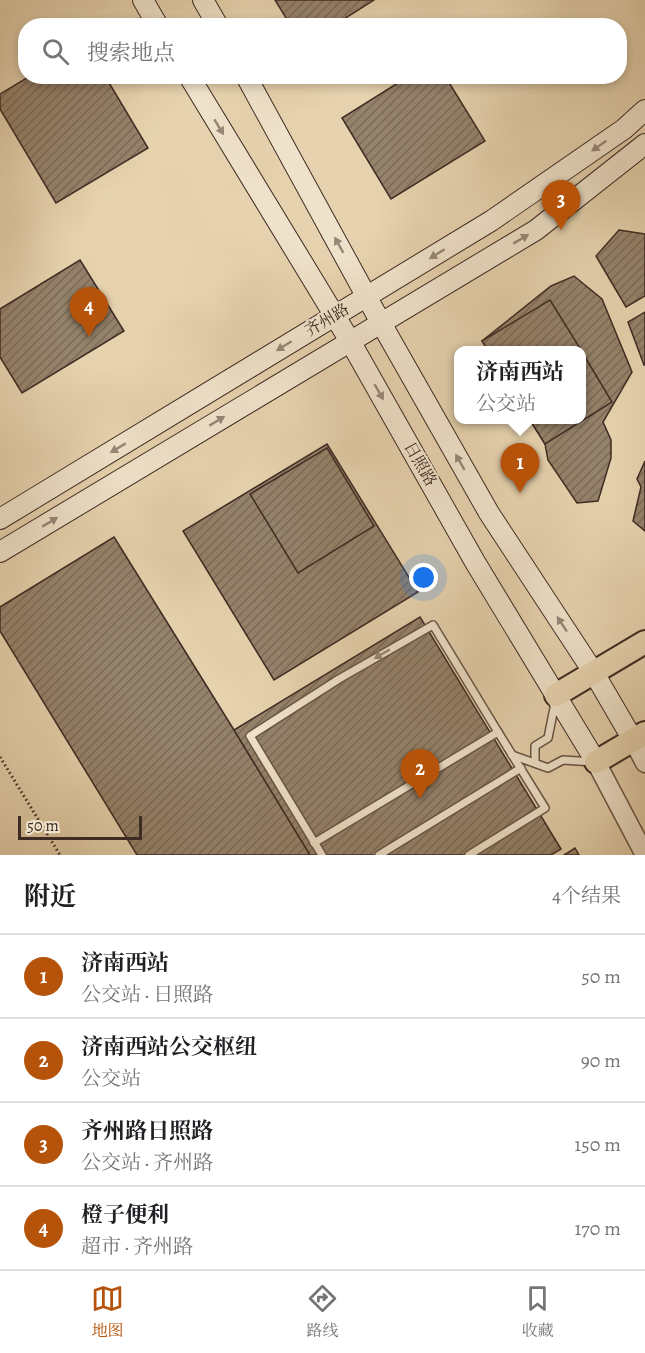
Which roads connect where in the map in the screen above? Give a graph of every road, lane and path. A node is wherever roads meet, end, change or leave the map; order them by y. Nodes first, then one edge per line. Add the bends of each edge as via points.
1 (143, 0) edge
2 (203, 0) edge
3 (153, 18) edge
4 (213, 18) edge
5 (194, 84) edge
6 (250, 84) edge
7 (645, 110) edge
8 (645, 144) edge
9 (367, 296) junction
10 (334, 316) junction
11 (381, 322) junction
12 (350, 341) junction
13 (0, 519) edge
14 (0, 552) edge
15 (645, 642) edge
16 (594, 673) junction
17 (556, 695) junction
18 (498, 732) junction
19 (641, 737) edge
20 (512, 754) junction
21 (0, 757) edge
22 (535, 762) junction
23 (596, 762) junction
24 (645, 763) edge
25 (520, 768) junction
26 (315, 843) junction
27 (60, 855) edge
28 (322, 855) edge
29 (379, 855) edge
30 (469, 855) edge
31 (645, 855) edge

1 - 3 main road
2 - 4 main road
5 -> 10 main road, 日照路
9 -> 6 main road
7 -> 9 main road, 齐州路 via 624,129 490,220
11 -> 8 main road, 齐州路 via 536,230
9 - 10 main road, 齐州路
9 - 11 main road
10 - 12 main road, 日照路
10 -> 13 main road, 齐州路
11 - 12 main road, 齐州路
16 -> 11 main road via 489,513
14 -> 12 main road, 齐州路
12 -> 17 main road, 日照路 via 475,562
15 - 16 main road
16 - 17 main road
16 - 19 main road
17 - 22 lane via 548,738 535,746
17 - 23 main road, 日照路
18 - 20 lane
18 - 26 lane
18 -> 26 lane via 433,625 339,679 250,736
19 - 23 main road
19 - 24 street
20 - 22 lane
20 - 25 lane
21 - 27 path
22 - 23 lane via 548,768 563,760
23 - 31 street, 日照路
25 - 29 lane
25 - 30 lane via 545,808
26 - 28 lane

